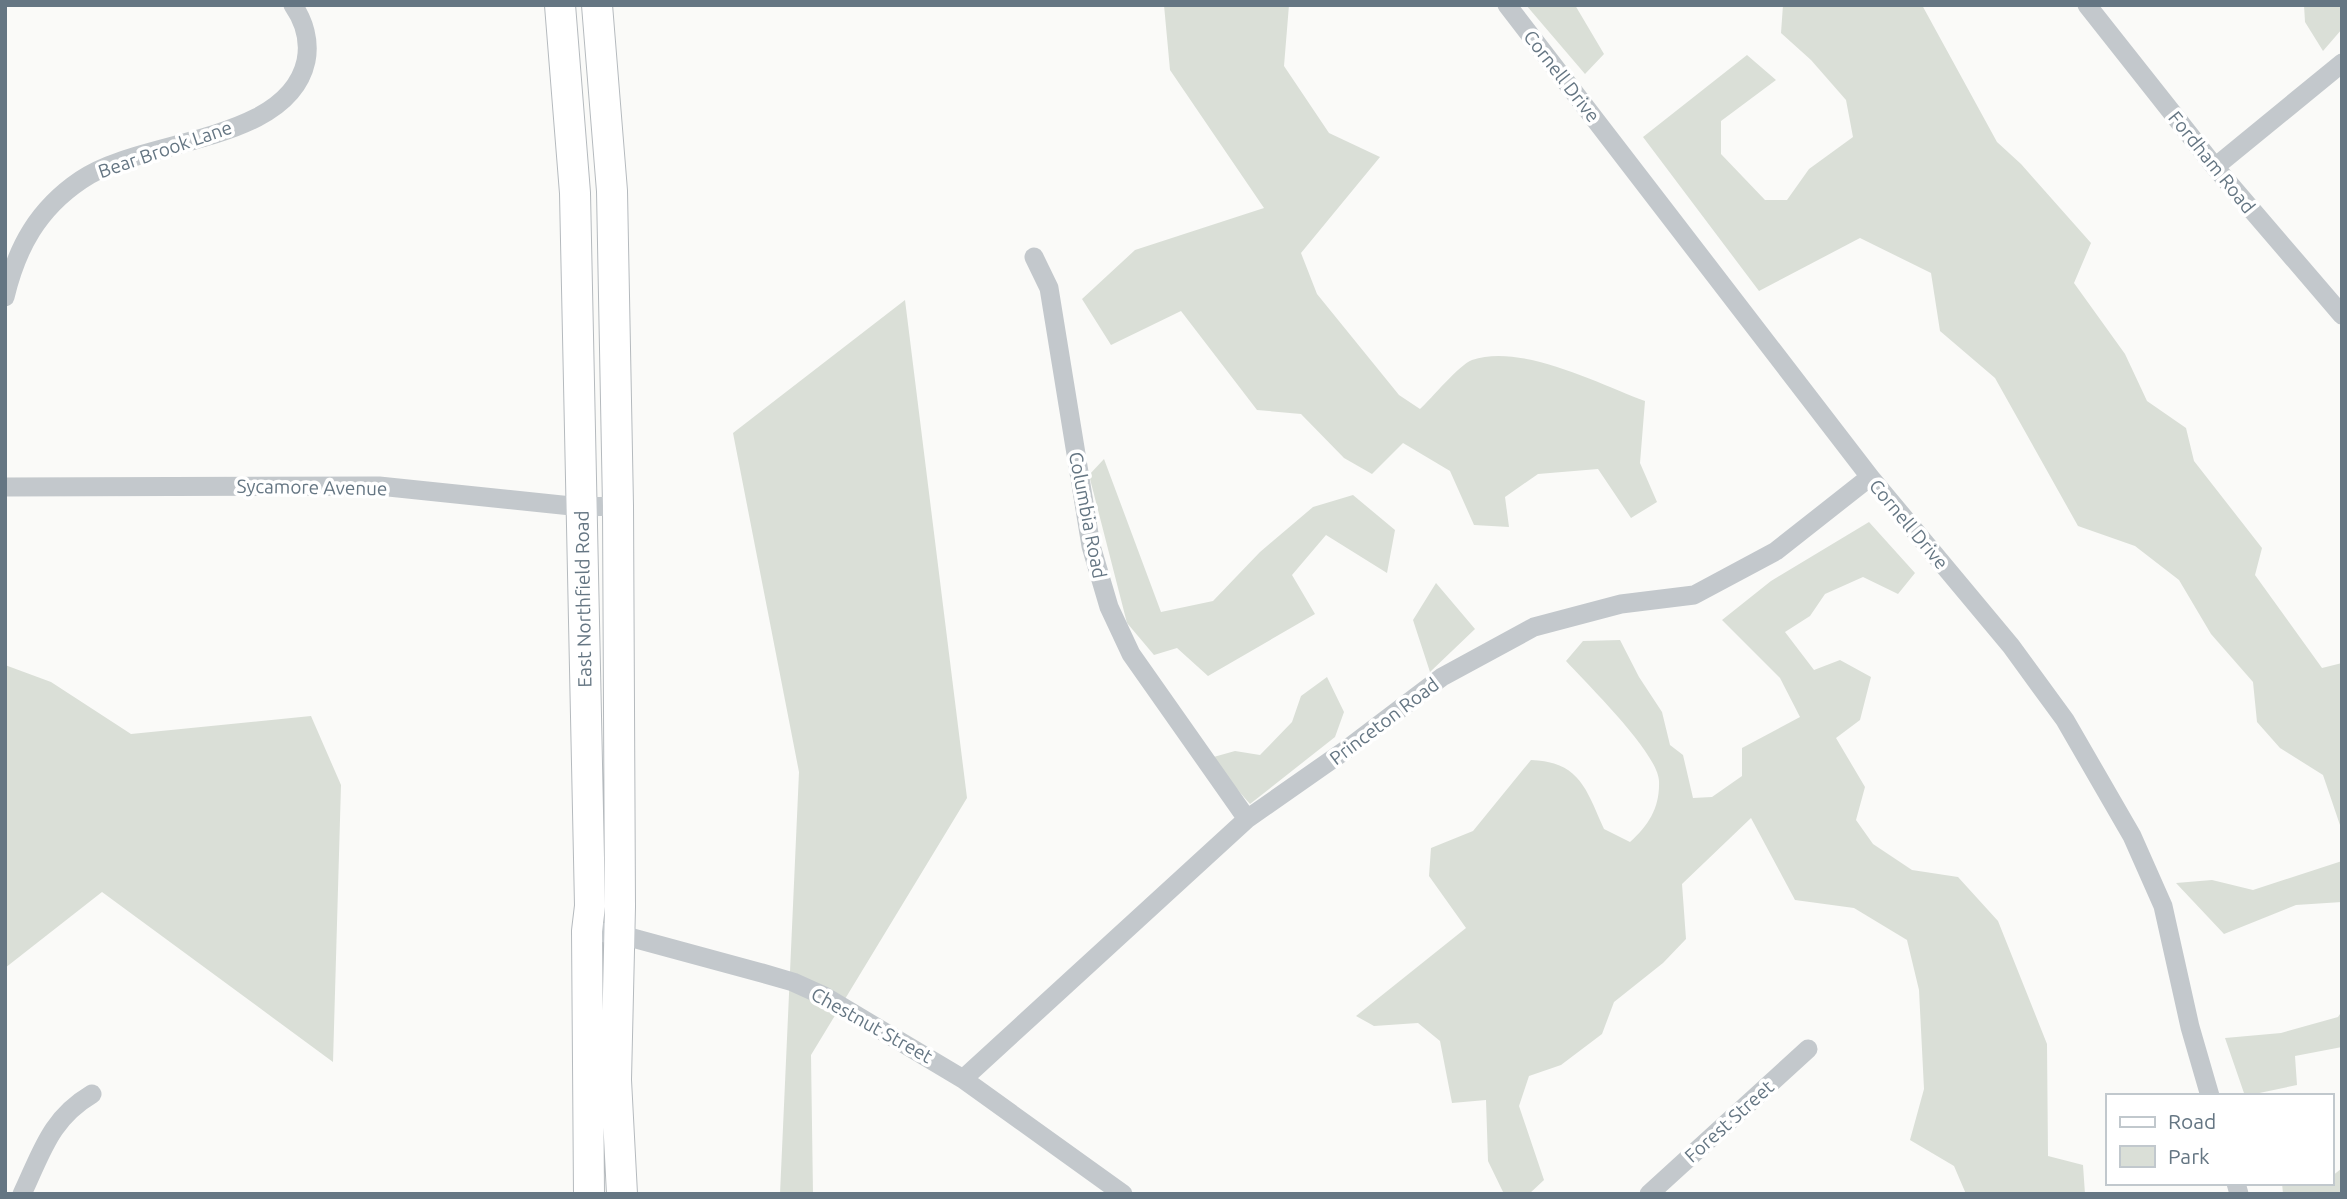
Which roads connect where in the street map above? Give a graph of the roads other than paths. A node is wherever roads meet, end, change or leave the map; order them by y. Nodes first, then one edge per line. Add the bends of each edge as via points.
1 (293, 5) edge
2 (560, 5) edge
3 (597, 5) edge
4 (1507, 5) edge
5 (2087, 5) edge
6 (2342, 63) edge
7 (2215, 167) junction
8 (611, 191) junction
9 (575, 193) junction
10 (1034, 257) dead end
11 (5, 297) edge
12 (2342, 315) edge
13 (1870, 477) junction
14 (5, 487) edge
15 (618, 506) junction
16 (581, 507) junction
17 (1247, 819) junction
18 (587, 931) junction
19 (618, 934) junction
20 (1808, 1049) dead end
21 (963, 1079) junction
22 (92, 1094) dead end
23 (2209, 1094) edge
24 (22, 1194) edge
25 (589, 1194) edge
26 (622, 1194) edge
27 (1124, 1194) edge
28 (1649, 1194) edge

1 - 11 street, Bear Brook Lane via 304,26 307,56 288,97 263,115 83,178 36,221 22,244
2 - 9 main road, East Northfield Road
3 - 8 main road, East Northfield Road
4 - 13 street, Cornell Drive
5 - 7 street, Fordham Road
6 - 7 street
7 - 12 street, Fordham Road
8 - 9 main road
8 - 15 main road, East Northfield Road
9 - 16 main road, East Northfield Road
10 - 17 street, Columbia Road via 1049,288 1091,547 1109,607 1131,654
13 - 17 street, Princeton Road via 1776,551 1694,595 1621,604 1534,627 1442,677
13 - 23 street, Cornell Drive via 2011,646 2051,701 2132,836 2164,906
14 - 16 street, Sycamore Avenue via 379,486
15 - 16 street, Sycamore Avenue
15 - 19 main road, East Northfield Road
16 - 18 main road, East Northfield Road
17 - 21 street, Princeton Road
18 - 19 street, Chestnut Street
18 - 25 main road, East Northfield Road
19 - 21 street, Chestnut Street via 793,982
19 - 26 main road, East Northfield Road via 616,1080
20 - 28 street, Forest Street
21 - 27 street, Chestnut Street
22 - 24 street via 58,1119

